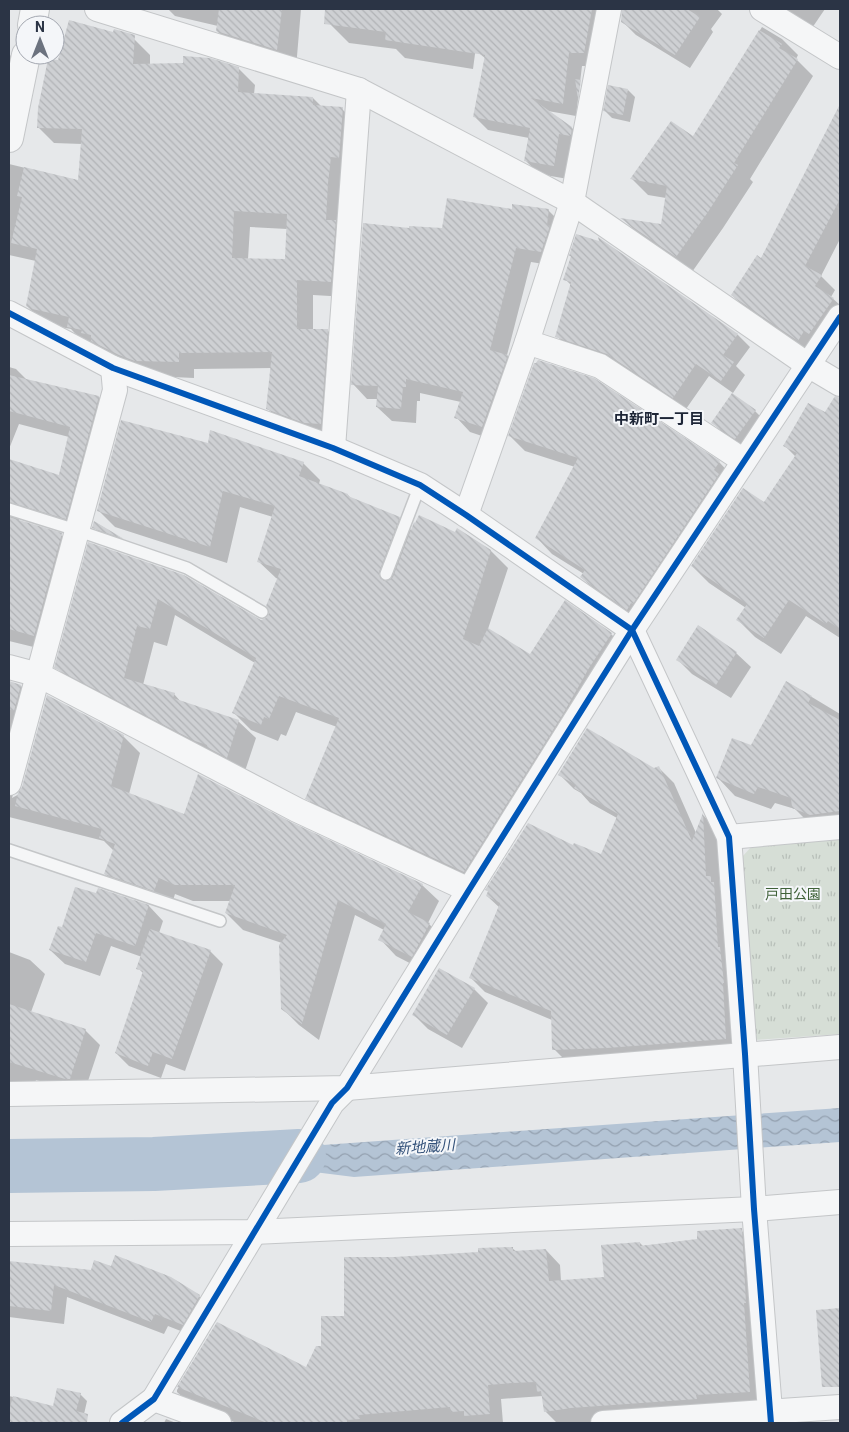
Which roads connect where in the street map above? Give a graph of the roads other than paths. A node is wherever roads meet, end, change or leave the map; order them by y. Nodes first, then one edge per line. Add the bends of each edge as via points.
1 (97, 9) edge
2 (609, 9) edge
3 (762, 9) edge
4 (840, 58) edge
5 (24, 65) edge
6 (359, 90) junction
7 (9, 138) edge
8 (572, 202) junction
9 (9, 313) edge
10 (840, 317) edge
11 (527, 342) junction
12 (808, 365) junction
13 (113, 368) junction
14 (840, 384) edge
15 (333, 448) junction
16 (744, 461) junction
17 (420, 485) junction
18 (9, 510) edge
19 (466, 514) junction
20 (76, 530) junction
21 (386, 574) dead end
22 (262, 612) dead end
23 (632, 630) junction
24 (9, 667) edge
25 (38, 675) junction
26 (9, 783) edge
27 (840, 827) edge
28 (729, 837) junction
29 (9, 850) edge
30 (469, 890) junction
31 (220, 921) dead end
32 (840, 1047) edge
33 (745, 1061) junction
34 (9, 1094) edge
35 (339, 1096) junction
36 (754, 1202) junction
37 (840, 1202) edge
38 (258, 1225) junction
39 (9, 1234) edge
40 (154, 1399) junction
41 (840, 1407) edge
42 (770, 1418) edge
43 (122, 1423) edge
44 (219, 1423) edge
45 (604, 1423) edge

1 - 6 street
2 - 8 street
3 - 4 street
5 - 7 street
6 - 8 street
6 - 15 street
8 - 11 street
8 - 12 street
9 - 13 street
10 - 12 street
11 - 16 street via 600,366
11 - 19 street
12 - 14 street
12 - 16 street
13 - 15 street
13 - 20 street via 115,390
15 - 17 street
16 - 23 street
17 - 19 street
17 - 21 lane
18 - 20 lane
19 - 23 street
20 - 22 lane via 187,568
20 - 25 street
23 - 28 street
23 - 30 street
24 - 25 street
25 - 26 street
25 - 30 street via 297,810
27 - 28 street
28 - 33 street
29 - 31 lane
30 - 35 street
32 - 33 street
33 - 35 street
33 - 36 street
34 - 35 street
35 - 38 street
36 - 37 street
36 - 38 street
36 - 42 street
38 - 39 street
38 - 40 street
40 - 43 street
40 - 44 street
41 - 42 street
42 - 45 street

